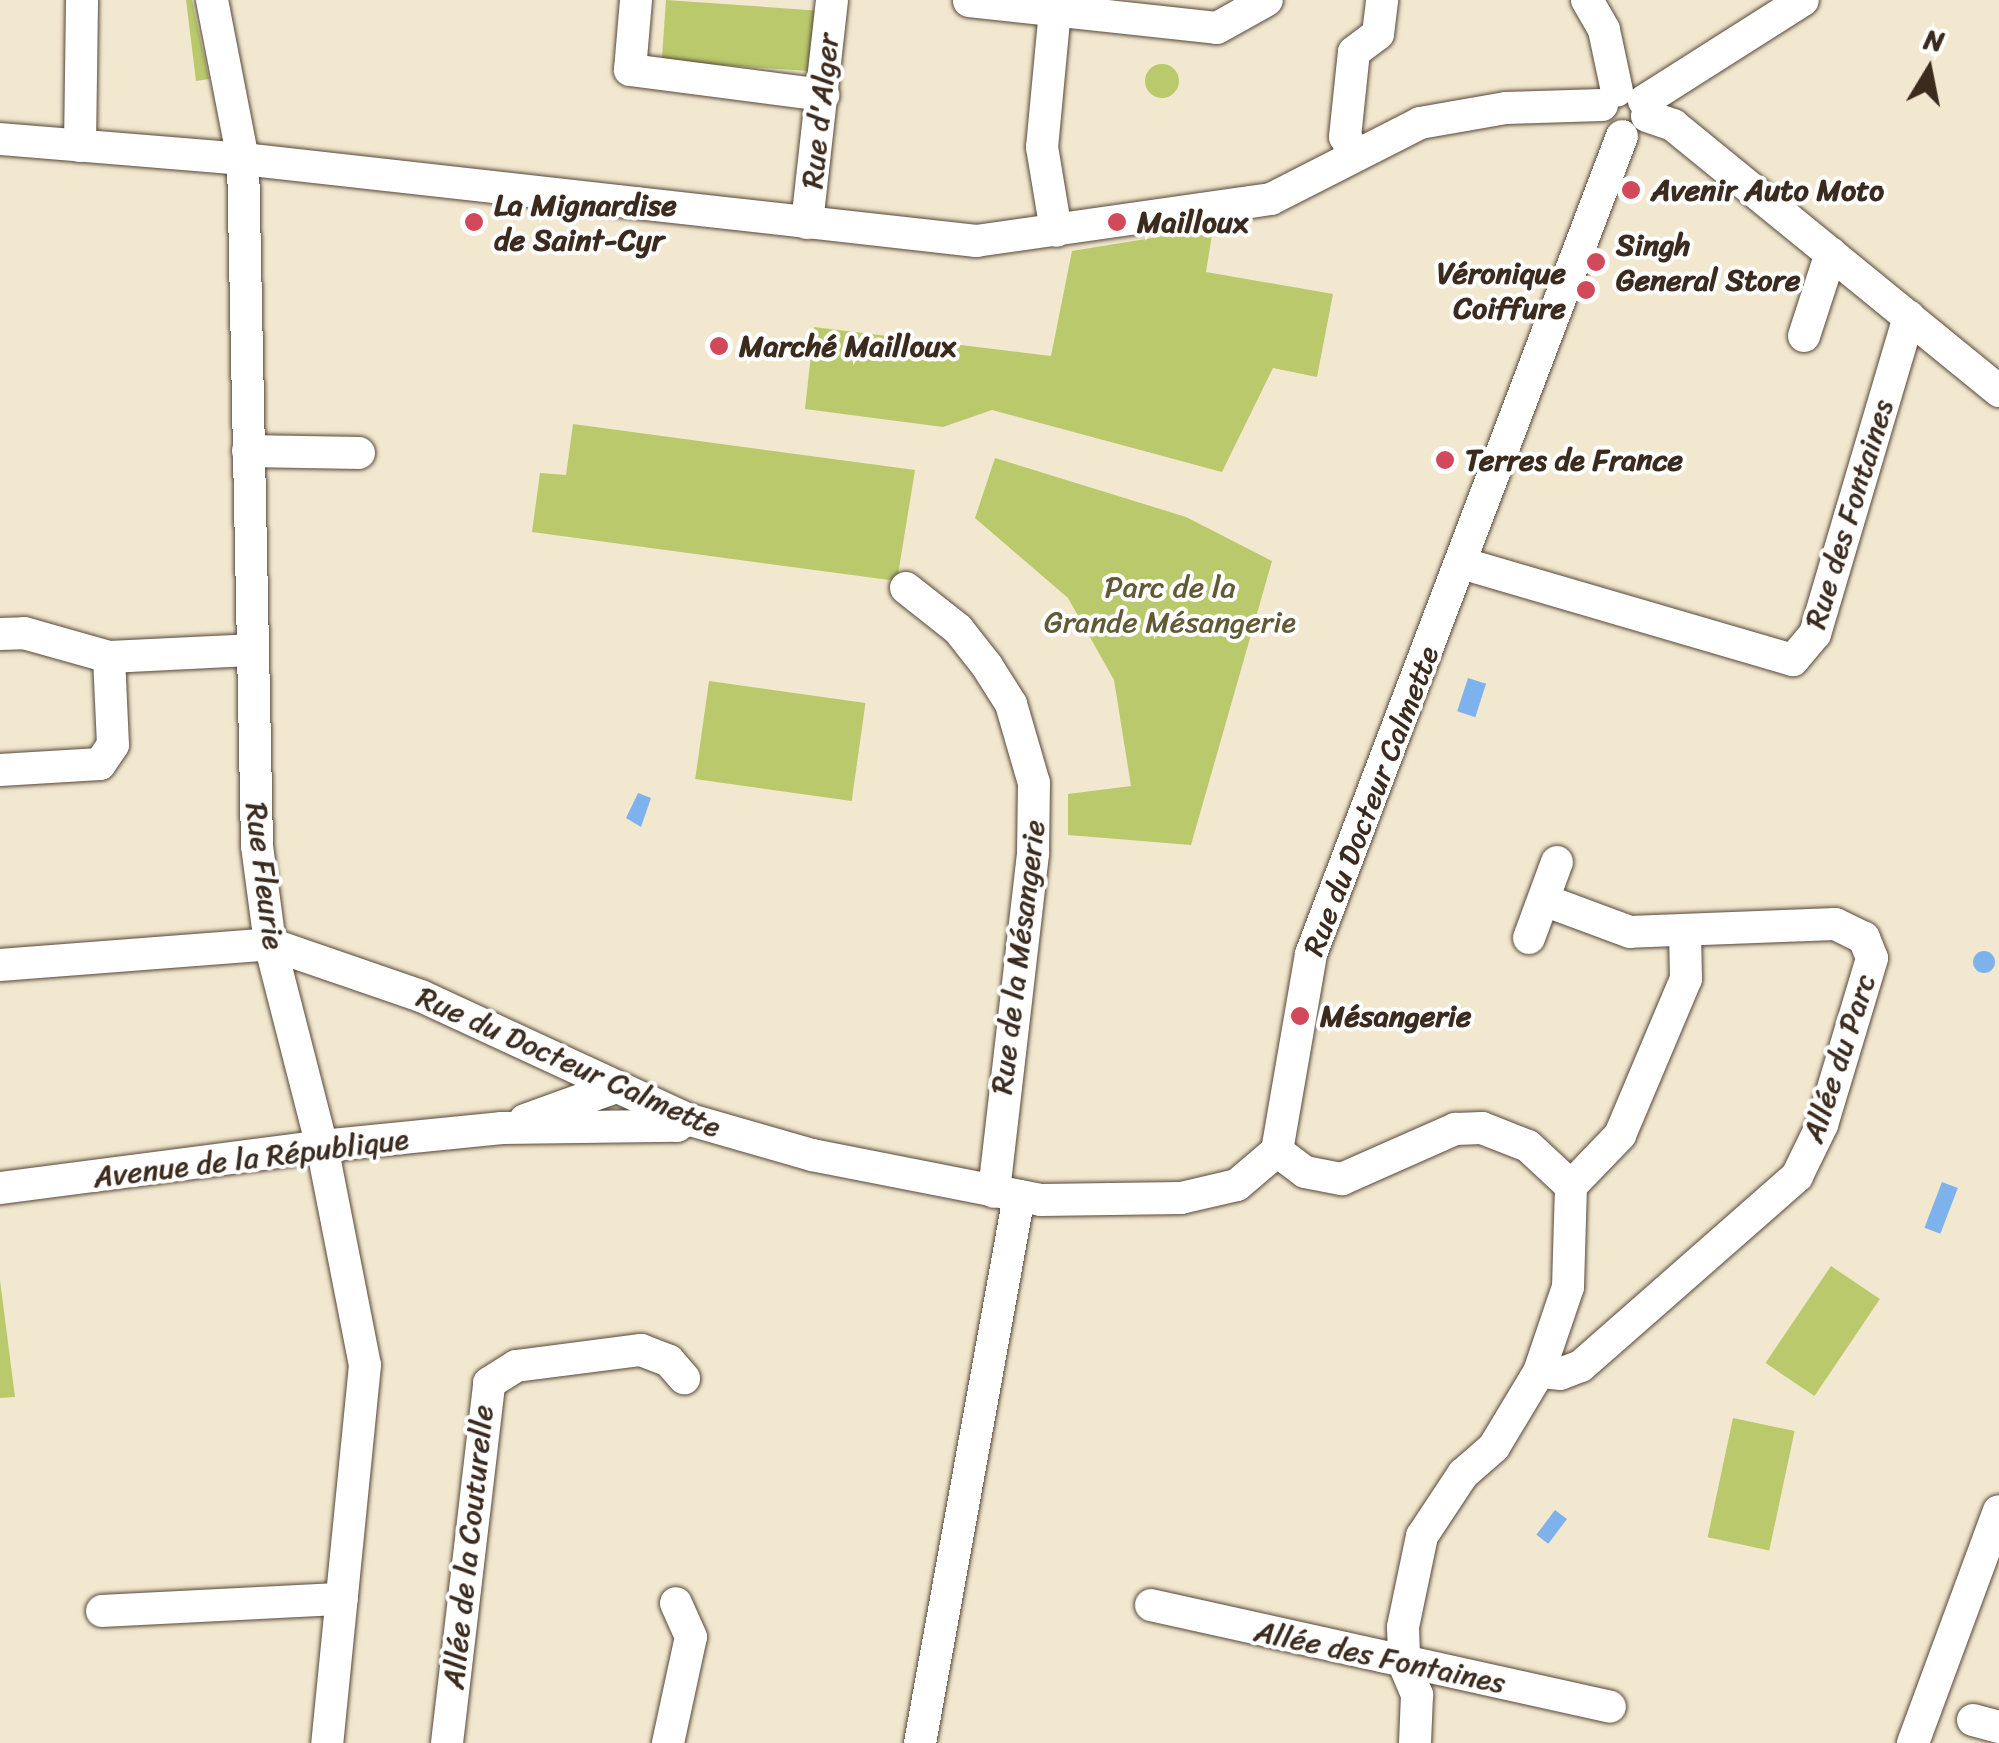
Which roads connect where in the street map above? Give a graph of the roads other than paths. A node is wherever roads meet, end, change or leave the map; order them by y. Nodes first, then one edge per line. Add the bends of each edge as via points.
1 (82, 0) edge
2 (212, 0) edge
3 (636, 0) edge
4 (832, 0) edge
5 (1267, 0) edge
6 (1382, 0) edge
7 (1587, 0) edge
8 (1803, 0) edge
9 (969, 1) edge
10 (1055, 10) junction
11 (823, 95) junction
12 (1626, 110) junction
13 (0, 139) edge
14 (80, 146) junction
15 (1356, 155) junction
16 (243, 159) junction
17 (807, 223) junction
18 (1056, 231) junction
19 (1831, 253) junction
20 (1909, 318) junction
21 (1804, 336) dead end
22 (1999, 391) edge
23 (248, 451) junction
24 (358, 453) dead end
25 (1461, 563) junction
26 (906, 588) dead end
27 (0, 634) edge
28 (250, 650) junction
29 (109, 657) junction
30 (0, 770) edge
31 (1557, 862) dead end
32 (1544, 900) junction
33 (1685, 932) junction
34 (1529, 938) dead end
35 (270, 944) junction
36 (0, 965) edge
37 (616, 1087) junction
38 (687, 1119) junction
39 (502, 1128) junction
40 (322, 1146) junction
41 (1277, 1150) junction
42 (1571, 1186) junction
43 (0, 1188) edge
44 (1006, 1194) junction
45 (1539, 1372) junction
46 (684, 1378) dead end
47 (1998, 1514) edge
48 (342, 1599) junction
49 (676, 1603) dead end
50 (1152, 1606) dead end
51 (102, 1611) dead end
52 (1404, 1664) junction
53 (1610, 1707) dead end
54 (328, 1743) edge
55 (447, 1743) edge
56 (668, 1743) edge
57 (920, 1743) edge
58 (1415, 1743) edge
59 (1913, 1743) edge

1 - 14 street
2 - 16 street, Rue Fleurie
3 - 11 street via 630,70
4 - 11 street, Rue d'Alger
5 - 10 street via 1217,28
6 - 15 street via 1378,34 1354,52 1345,137
7 - 12 street via 1604,30
8 - 12 street
9 - 10 street
10 - 18 street via 1042,146
11 - 17 street, Rue d'Alger
12 - 15 street via 1456,114 1420,123
12 - 19 street via 1673,125
12 - 25 street, Rue du Docteur Calmette
13 - 14 street
14 - 16 street
15 - 18 street via 1271,199
16 - 17 street
16 - 23 street, Rue Fleurie
17 - 18 street via 976,240
19 - 20 street
19 - 21 street
20 - 22 street
20 - 25 street, Rue des Fontaines via 1815,634 1793,660
23 - 24 street
23 - 28 street, Rue Fleurie
25 - 41 street, Rue du Docteur Calmette via 1310,954
26 - 44 street, Rue de la Mésangerie via 958,629 987,666 1011,704 1034,783
27 - 29 street via 24,633
28 - 29 street
28 - 35 street, Rue Fleurie via 257,846
29 - 30 street via 113,745 100,764
31 - 32 street
32 - 33 street, Allée du Parc via 1630,932
32 - 34 street
33 - 42 street via 1686,979 1620,1134
33 - 45 street, Allée du Parc via 1835,924 1864,938 1872,958 1822,1125 1797,1176 1581,1366
35 - 36 street
35 - 37 street, Rue du Docteur Calmette via 422,996
35 - 40 street, Rue Fleurie
37 - 38 street, Rue du Docteur Calmette
37 - 39 street, Avenue de la République
38 - 39 street, Avenue de la République via 677,1126
38 - 44 street, Rue du Docteur Calmette via 812,1155
39 - 40 street, Avenue de la République
40 - 43 street, Avenue de la République
40 - 48 street, Rue Fleurie via 364,1364
41 - 42 street via 1306,1172 1342,1179 1455,1129 1482,1128 1528,1146
41 - 44 street, Rue du Docteur Calmette via 1238,1185 1197,1195
42 - 45 street via 1568,1288
44 - 57 street, Rue de la Mésangerie
45 - 52 street via 1494,1447 1463,1474 1425,1527 1407,1599
46 - 55 street, Allée de la Couturelle via 640,1350 516,1366 489,1383
47 - 59 street
48 - 51 street
48 - 54 street, Rue Fleurie
49 - 56 street via 691,1637
50 - 52 street, Allée des Fontaines
52 - 53 street, Allée des Fontaines
52 - 58 street via 1417,1695

